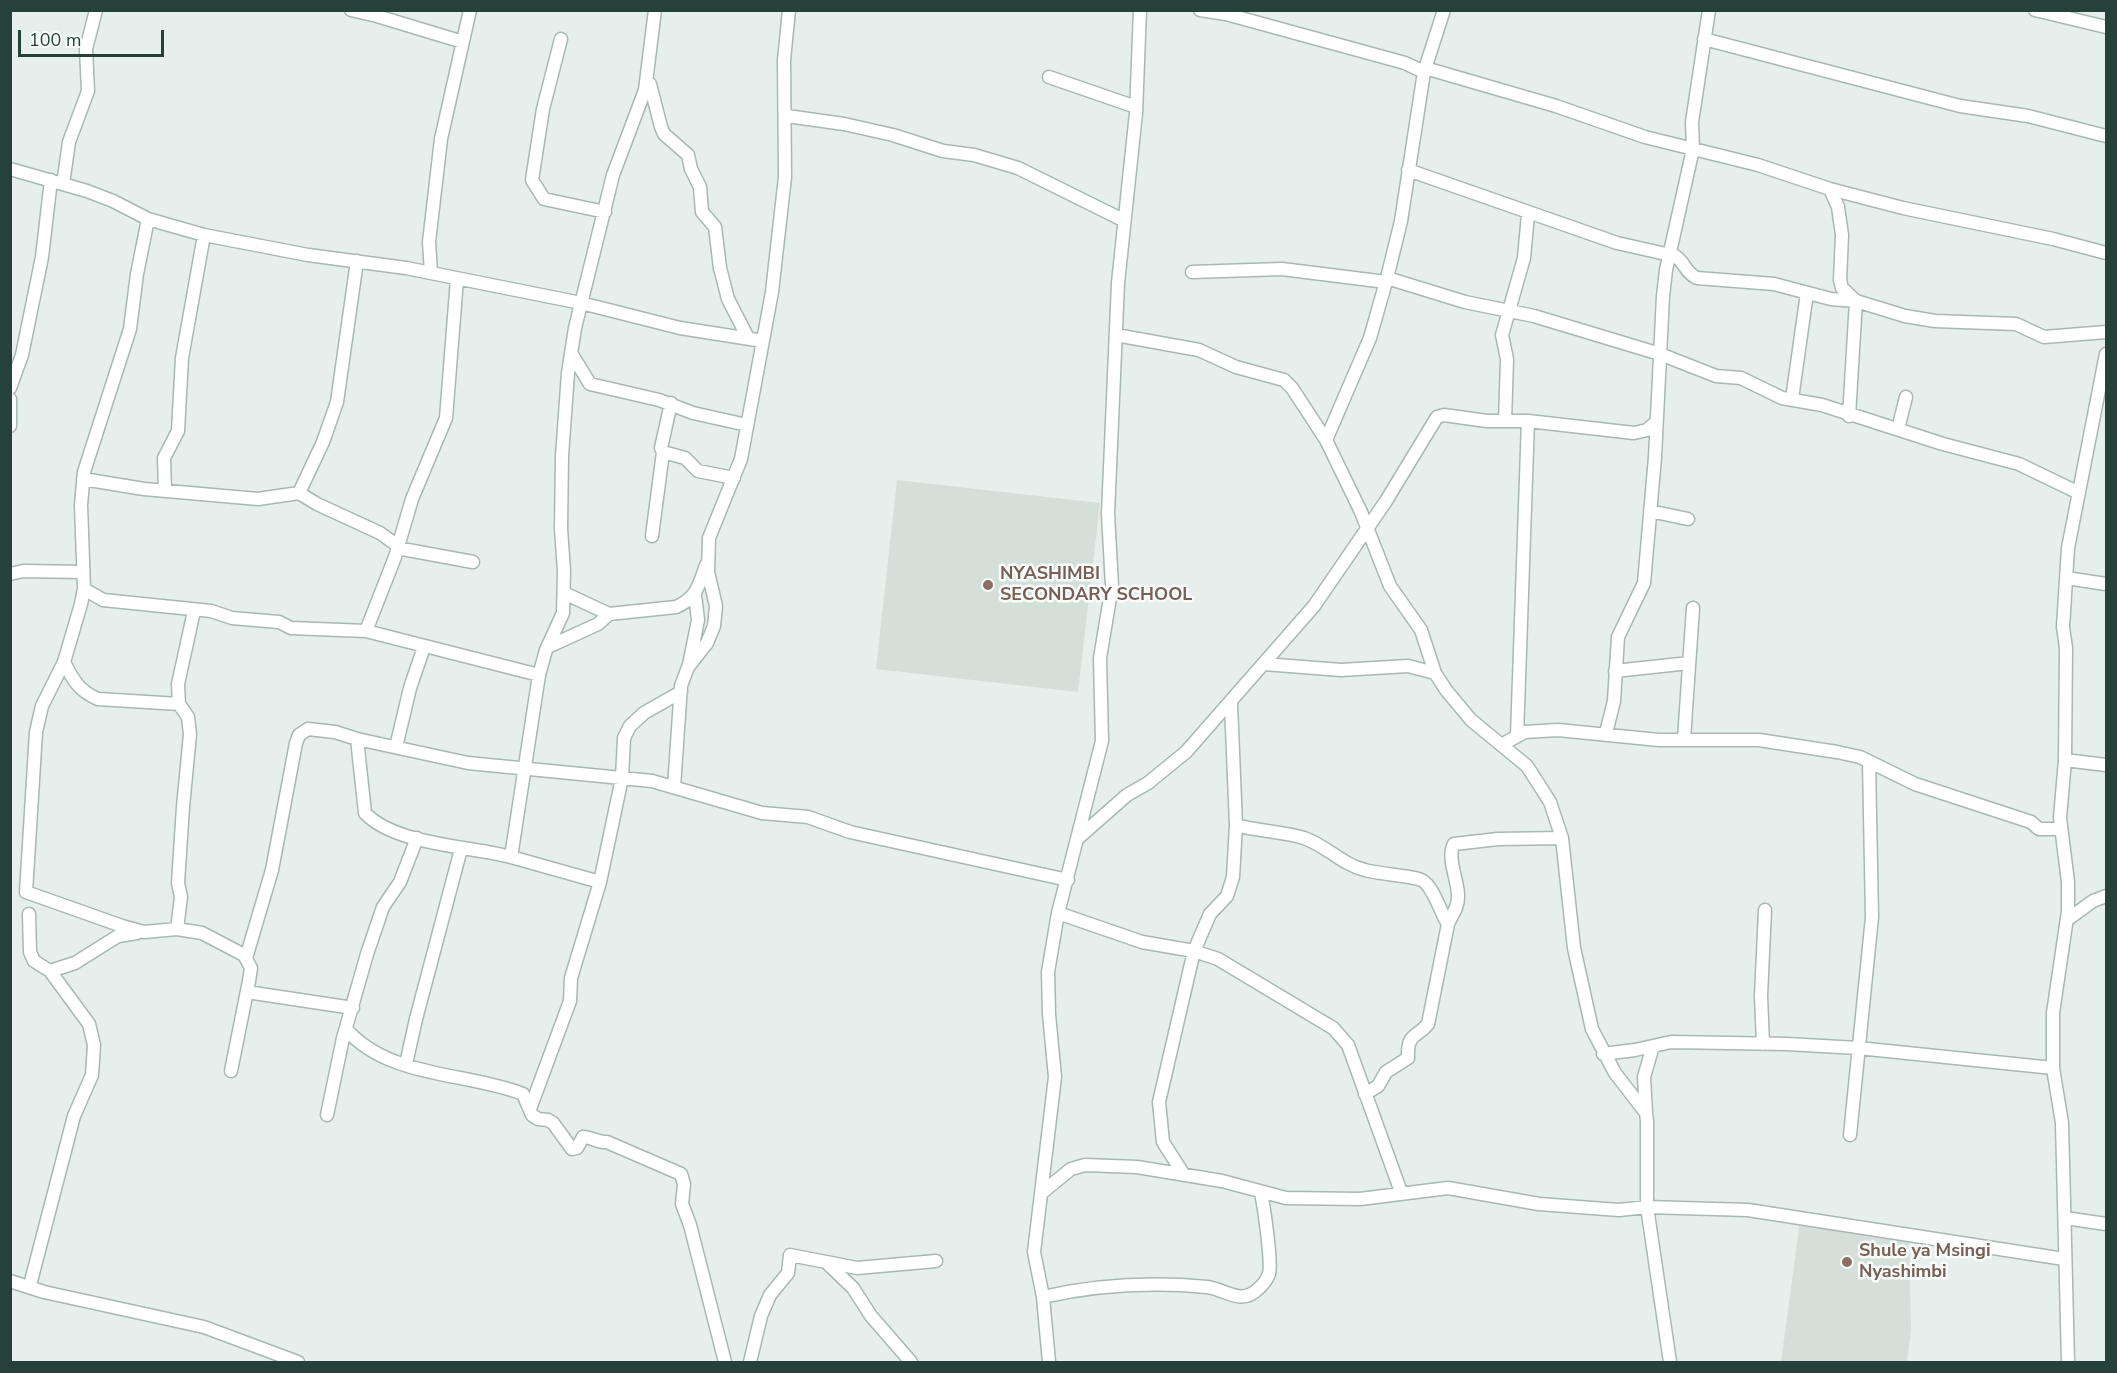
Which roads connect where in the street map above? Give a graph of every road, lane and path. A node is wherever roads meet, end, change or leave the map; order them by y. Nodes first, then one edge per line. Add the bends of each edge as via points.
1 (96, 10) edge
2 (351, 10) edge
3 (470, 10) edge
4 (655, 10) edge
5 (789, 10) edge
6 (1140, 10) edge
7 (1200, 10) edge
8 (1444, 10) edge
9 (1709, 10) edge
10 (2035, 10) edge
11 (377, 13) edge
12 (2106, 27) edge
13 (561, 39) dead end
14 (1704, 39) junction
15 (463, 42) junction
16 (1425, 70) junction
17 (648, 71) junction
18 (1049, 77) dead end
19 (1136, 107) junction
20 (787, 116) junction
21 (2106, 136) edge
22 (1693, 149) junction
23 (10, 169) edge
24 (1408, 171) junction
25 (57, 182) junction
26 (1830, 189) junction
27 (605, 212) junction
28 (1528, 214) junction
29 (148, 219) junction
30 (1123, 220) junction
31 (204, 235) junction
32 (2106, 253) edge
33 (1669, 255) junction
34 (357, 261) junction
35 (430, 272) junction
36 (1192, 272) dead end
37 (458, 279) junction
38 (1386, 280) junction
39 (1807, 293) junction
40 (1856, 301) junction
41 (581, 303) junction
42 (1508, 309) junction
43 (2106, 332) edge
44 (1116, 334) junction
45 (748, 338) junction
46 (763, 341) junction
47 (571, 352) junction
48 (1660, 354) junction
49 (2106, 354) edge
50 (10, 388) edge
51 (1906, 397) dead end
52 (10, 399) edge
53 (1792, 399) junction
54 (671, 403) junction
55 (1849, 416) junction
56 (1504, 420) junction
57 (1528, 422) junction
58 (1656, 423) junction
59 (747, 425) junction
60 (10, 426) edge
61 (1898, 429) junction
62 (1326, 440) junction
63 (663, 453) junction
64 (734, 478) junction
65 (83, 479) junction
66 (165, 492) junction
67 (299, 493) junction
68 (2079, 493) junction
69 (1650, 511) junction
70 (1688, 519) dead end
71 (1368, 528) junction
72 (652, 536) dead end
73 (398, 547) junction
74 (708, 558) junction
75 (473, 562) dead end
76 (83, 572) junction
77 (10, 574) edge
78 (2066, 578) junction
79 (2106, 584) edge
80 (84, 589) junction
81 (564, 593) junction
82 (695, 595) junction
83 (1693, 608) dead end
84 (194, 611) junction
85 (609, 614) junction
86 (366, 631) junction
87 (550, 646) junction
88 (424, 647) junction
89 (64, 662) junction
90 (1689, 663) junction
91 (1264, 664) junction
92 (688, 667) junction
93 (1615, 670) junction
94 (1435, 673) junction
95 (539, 675) junction
96 (681, 692) junction
97 (179, 704) junction
98 (1231, 704) junction
99 (1605, 733) junction
100 (1517, 736) junction
101 (357, 739) junction
102 (1684, 739) junction
103 (1503, 744) junction
104 (396, 747) junction
105 (2065, 760) junction
106 (1869, 762) junction
107 (2106, 765) edge
108 (523, 769) junction
109 (622, 778) junction
110 (674, 787) junction
111 (1236, 825) junction
112 (2060, 829) junction
113 (417, 838) junction
114 (1562, 838) junction
115 (1077, 839) junction
116 (461, 849) junction
117 (511, 857) junction
118 (1068, 880) junction
119 (600, 882) junction
120 (2106, 896) edge
121 (1765, 910) dead end
122 (1058, 913) junction
123 (29, 914) dead end
124 (2067, 920) junction
125 (1448, 924) junction
126 (177, 929) junction
127 (144, 932) junction
128 (1194, 951) junction
129 (246, 958) junction
130 (50, 972) junction
131 (247, 992) junction
132 (354, 1008) junction
133 (346, 1029) junction
134 (1763, 1044) junction
135 (1653, 1046) junction
136 (1858, 1048) junction
137 (1603, 1054) junction
138 (406, 1064) junction
139 (2053, 1068) junction
140 (231, 1071) dead end
141 (1365, 1094) junction
142 (530, 1109) junction
143 (1646, 1113) junction
144 (327, 1115) dead end
145 (1850, 1135) dead end
146 (1184, 1175) junction
147 (1044, 1191) junction
148 (1401, 1192) junction
149 (1261, 1193) junction
150 (1647, 1207) junction
151 (2065, 1218) junction
152 (2106, 1224) edge
153 (2064, 1259) junction
154 (936, 1261) dead end
155 (825, 1262) junction
156 (10, 1281) edge
157 (30, 1285) junction
158 (1043, 1296) junction
159 (298, 1362) edge
160 (725, 1362) edge
161 (750, 1362) edge
162 (911, 1362) edge
163 (1049, 1362) edge
164 (1670, 1362) edge
165 (2068, 1362) edge

1 - 25 street via 86,55 88,91
2 - 11 street
3 - 15 street
4 - 17 street
5 - 20 street via 784,60
6 - 19 street
7 - 16 street
8 - 16 street
9 - 14 street
10 - 12 street
11 - 15 street
13 - 27 street via 543,109 532,180 544,199
14 - 21 street via 1960,106 2028,116
14 - 22 street via 1692,122
15 - 35 street via 441,139 429,242
16 - 22 street
16 - 24 street
17 - 27 street via 639,111 613,175
17 - 45 street via 651,98 664,134 688,155 700,187 702,212 715,227 728,299
18 - 19 street
19 - 30 street
20 - 30 street via 844,124 1018,168
20 - 46 street via 784,189
22 - 26 street
22 - 33 street
23 - 25 street
24 - 28 street
24 - 38 street via 1401,221
25 - 29 street via 113,201
25 - 50 street via 22,355
26 - 32 street
26 - 40 street via 1838,207 1842,235 1840,280 1842,288
27 - 41 street
28 - 33 street
28 - 42 street via 1524,258
29 - 31 street
29 - 65 street via 130,329
30 - 44 street
31 - 34 street
31 - 66 street via 182,358 178,431 164,458
33 - 39 street via 1680,259 1690,275 1697,278 1756,281
33 - 48 street
34 - 35 street
34 - 67 street via 338,402
35 - 37 street
36 - 38 street via 1282,269
37 - 41 street
37 - 73 street via 446,418 412,499
38 - 42 street via 1465,302
38 - 62 street via 1370,338
39 - 40 street
39 - 53 street
40 - 43 street via 1935,321 2016,324 2044,337
40 - 55 street
41 - 45 street via 680,328
41 - 47 street
42 - 48 street
42 - 56 street via 1502,335 1507,359
44 - 62 street via 1194,348 1236,367 1284,380
44 - 115 street via 1108,514 1112,586 1100,658 1104,723
45 - 46 street
46 - 59 street
47 - 54 street via 590,384
47 - 81 street via 562,456
48 - 53 street via 1696,370 1741,378
48 - 58 street
49 - 68 street
51 - 61 street
52 - 60 street
53 - 55 street
54 - 59 street via 693,413
54 - 63 street
55 - 61 street
56 - 57 street
56 - 71 street via 1437,417
57 - 58 street via 1634,433
57 - 100 street
58 - 69 street
59 - 64 street
61 - 68 street via 2019,464
62 - 71 street
63 - 64 street via 685,458 698,471
63 - 72 street
64 - 74 street via 713,528
65 - 66 street
65 - 76 street
66 - 67 street via 258,499
67 - 73 street via 380,533
68 - 78 street
69 - 70 street
69 - 93 street via 1644,583 1618,637
71 - 91 street via 1314,606
71 - 94 street via 1390,586 1421,630
73 - 75 street
73 - 86 street
74 - 82 street
74 - 92 street via 716,606 714,626
76 - 77 street
76 - 80 street
78 - 79 street
78 - 105 street
80 - 84 street via 103,600
80 - 89 street
81 - 85 street
81 - 87 street via 561,619
82 - 85 street via 676,607
82 - 92 street via 698,621
83 - 90 street
84 - 86 street via 279,622 291,628
84 - 97 street via 178,684
85 - 87 street via 598,624
86 - 88 street
87 - 95 street
88 - 95 street
88 - 104 street
89 - 97 street via 80,689 98,699
89 - 127 street via 42,706 36,732 26,892
90 - 93 street
90 - 102 street
91 - 94 street via 1341,670 1408,666
91 - 98 street
92 - 96 street
93 - 99 street via 1614,701
94 - 103 street via 1471,720
95 - 108 street
96 - 109 street via 644,713 630,726 624,738
96 - 110 street
97 - 126 street via 188,717 190,734
98 - 111 street
98 - 115 street via 1170,767 1127,795
99 - 100 street via 1541,730
99 - 102 street
100 - 103 street
101 - 104 street
101 - 113 street via 365,813 372,820
101 - 129 street via 308,729 299,735 286,782 272,870
102 - 106 street via 1760,741 1837,752
103 - 114 street via 1541,784
104 - 108 street via 468,763
105 - 107 street
105 - 112 street
106 - 112 street via 1915,784 2031,822 2039,829
106 - 136 street via 1872,917
108 - 109 street
108 - 117 street
109 - 110 street
109 - 119 street
110 - 118 street via 762,813 808,818 850,832
111 - 125 street via 1303,838 1363,870 1419,879 1429,886
111 - 128 street via 1233,877 1228,891 1210,914
112 - 124 street via 2068,882
113 - 116 street
113 - 132 street via 400,882 383,907
114 - 125 street via 1454,844 1451,853 1458,901
114 - 137 street via 1579,978
115 - 118 street
116 - 117 street
116 - 138 street
117 - 119 street
118 - 122 street
119 - 142 street via 571,978 570,1001
120 - 124 street
121 - 134 street
122 - 128 street via 1142,942
122 - 147 street via 1047,991 1055,1077
123 - 130 street via 30,952 34,961
124 - 139 street via 2054,1013
125 - 141 street via 1428,1024 1414,1033 1408,1058 1386,1072 1378,1086
126 - 127 street
126 - 129 street via 202,933
127 - 130 street via 118,936 75,963
128 - 141 street via 1218,959 1341,1033
128 - 146 street via 1159,1102 1163,1142
129 - 131 street via 251,968
130 - 157 street via 89,1024 94,1046 92,1075 74,1116
131 - 132 street
131 - 140 street
132 - 133 street
133 - 138 street via 379,1056
133 - 144 street
134 - 135 street via 1671,1042
134 - 136 street
135 - 137 street
135 - 143 street via 1644,1077
136 - 139 street
136 - 145 street
137 - 143 street
138 - 142 street via 520,1093
139 - 151 street via 2062,1123
141 - 148 street
142 - 160 street via 538,1119 553,1123 572,1149 587,1137 681,1173 682,1204
143 - 150 street
146 - 147 street via 1137,1167 1085,1165 1071,1169
146 - 149 street via 1249,1187
147 - 158 street via 1034,1252
148 - 149 street via 1331,1200
148 - 150 street via 1448,1188 1539,1204 1619,1210
149 - 158 street via 1269,1274 1257,1291 1247,1296 1208,1287 1167,1286 1101,1287
150 - 153 street via 1748,1210
150 - 164 street
151 - 152 street
151 - 153 street
153 - 165 street
154 - 155 street via 865,1268
155 - 161 street via 790,1255 788,1274 770,1295 761,1316
155 - 162 street via 852,1288
156 - 157 street
157 - 159 street via 44,1292 204,1327
158 - 163 street

